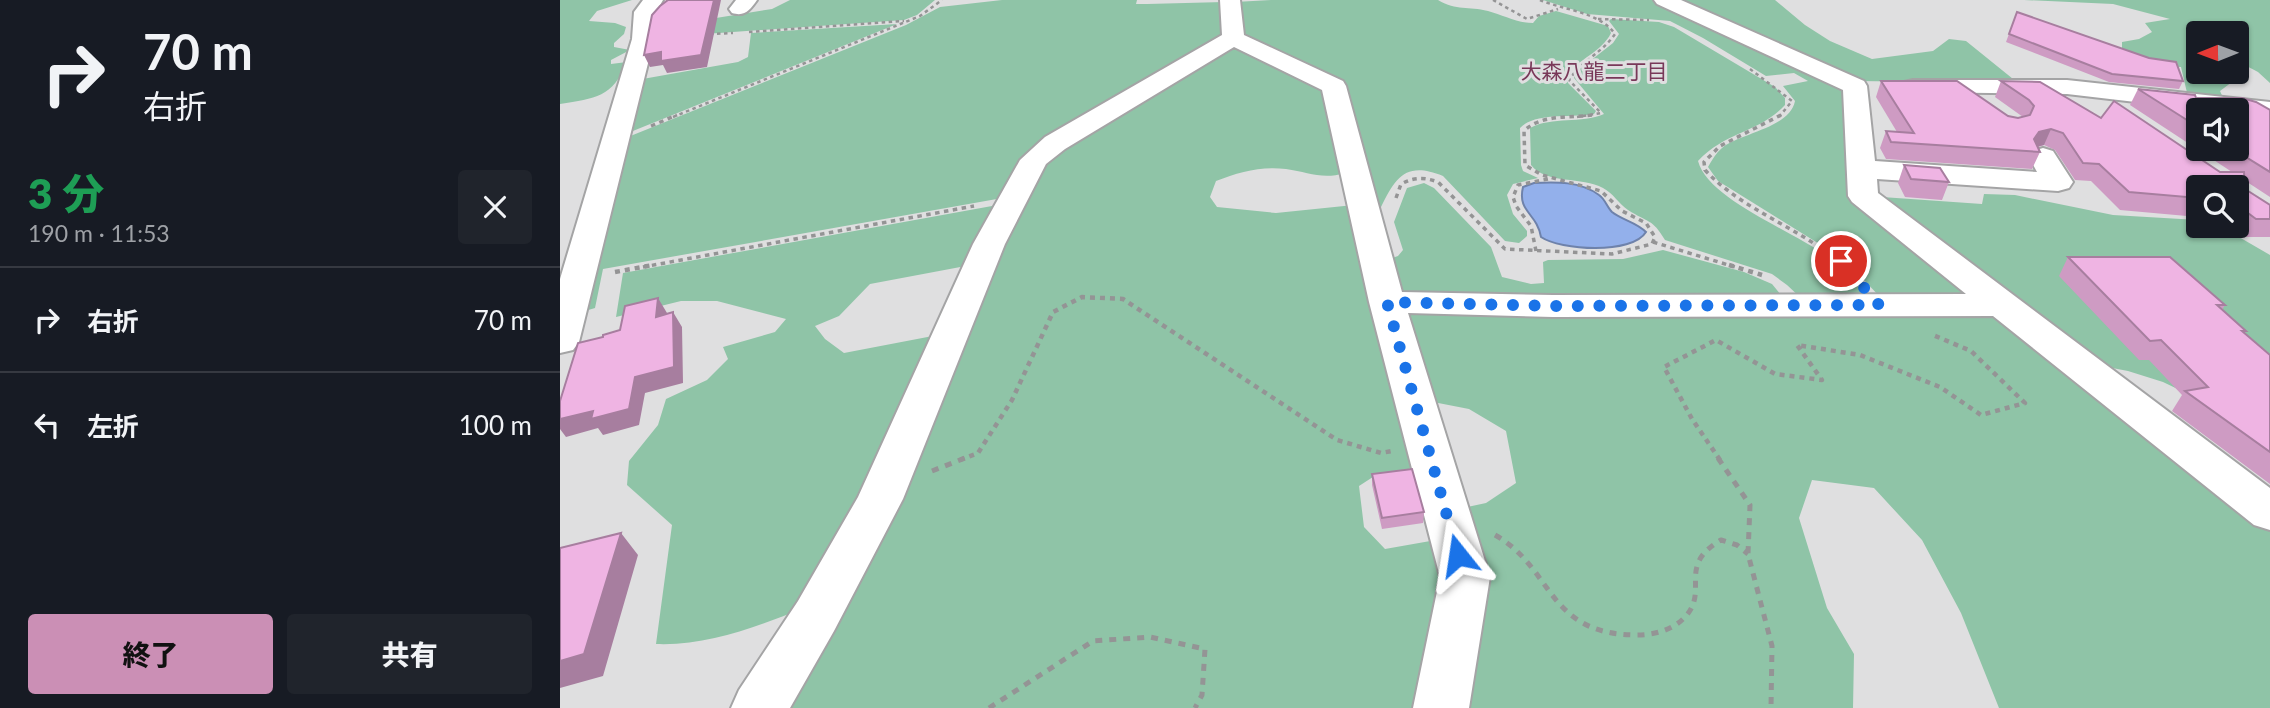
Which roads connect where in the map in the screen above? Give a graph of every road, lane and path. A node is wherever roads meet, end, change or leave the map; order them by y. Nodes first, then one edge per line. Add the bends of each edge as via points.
1 (653, 0) edge
2 (942, 0) edge
3 (1230, 0) edge
4 (1493, 0) edge
5 (1539, 0) edge
6 (1558, 9) junction
7 (1662, 10) edge
8 (1598, 19) junction
9 (908, 21) junction
10 (1233, 37) junction
11 (643, 38) junction
12 (1746, 67) dead end
13 (1877, 87) junction
14 (1959, 87) junction
15 (2086, 88) junction
16 (1991, 109) edge
17 (2268, 112) edge
18 (2130, 119) edge
19 (615, 141) junction
20 (2043, 158) edge
21 (1859, 169) junction
22 (1549, 178) junction
23 (1012, 200) junction
24 (1371, 239) junction
25 (1653, 242) junction
26 (1536, 251) junction
27 (613, 282) dead end
28 (1387, 302) junction
29 (1798, 305) junction
30 (1879, 305) junction
31 (2002, 305) junction
32 (560, 342) edge
33 (1428, 445) junction
34 (890, 475) junction
35 (2265, 505) edge
36 (1452, 533) junction
37 (1748, 554) junction
38 (759, 708) edge
39 (989, 708) edge
40 (1195, 708) edge
41 (1441, 708) edge
42 (1771, 708) edge

1 - 11 street via 645,12
2 - 9 path
3 - 10 street
4 - 6 path via 1527,19
5 - 6 path
6 - 8 path
7 - 8 path
7 - 13 street
8 - 22 path via 1615,34 1569,80 1601,113 1542,120 1524,131 1525,165
9 - 11 path
9 - 19 path
10 - 23 street via 1041,153
10 - 24 street via 1334,86
11 - 19 street
12 - 30 path via 1778,86 1792,101 1765,125 1718,147 1704,162 1704,170 1727,193 1841,261
13 - 14 street
13 - 21 street
14 - 15 street
14 - 16 street
15 - 17 street
15 - 18 street
19 - 32 street
20 - 21 street via 2058,182
21 - 31 street via 1863,196
22 - 25 path via 1600,190 1621,210 1648,223
22 - 26 path via 1518,185 1513,197 1514,205 1531,223
23 - 27 path via 616,270
23 - 34 street
24 - 26 path via 1382,238 1401,184 1426,177 1438,182 1505,249
24 - 28 street
25 - 26 path via 1612,254
25 - 29 path via 1764,276 1786,289
28 - 29 street
28 - 33 street
29 - 30 street
30 - 31 street
30 - 37 path via 1910,326 1972,351 2025,403 1981,415 1940,387 1860,355 1797,345 1822,380 1775,374 1716,340 1664,367 1692,419 1750,505
31 - 35 street
33 - 34 path via 1381,453 1337,440 1123,299 1082,297 1053,312 1012,400 978,453 939,471
33 - 36 street
34 - 38 street via 816,616
36 - 37 path via 1483,531 1499,536 1528,561 1560,608 1577,621 1630,635 1662,633 1681,621 1692,605 1698,559 1707,548 1721,541
36 - 41 street via 1465,577
37 - 42 path via 1772,646
39 - 40 path via 1093,641 1150,638 1205,649 1202,695

